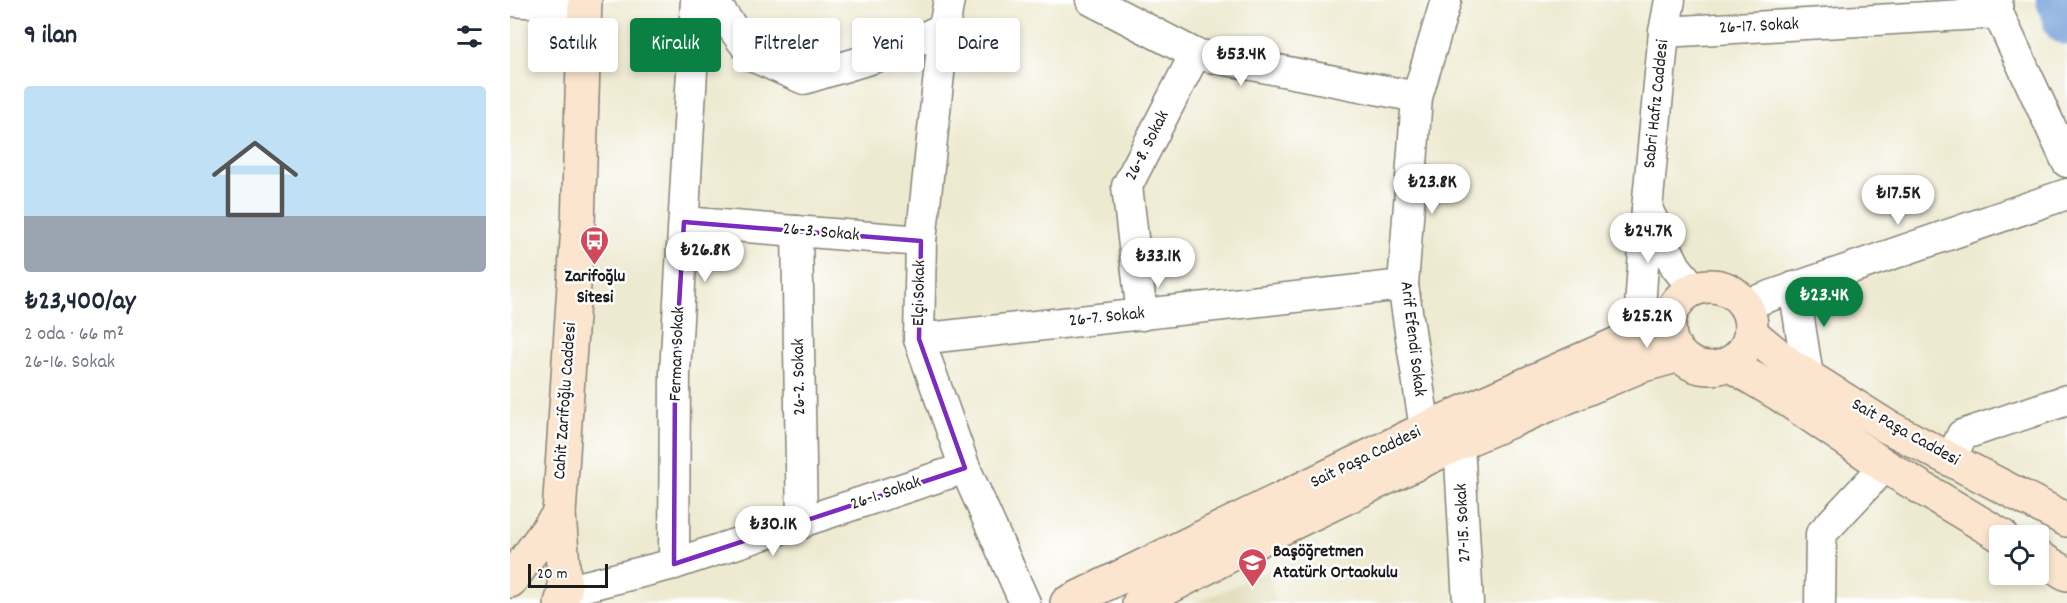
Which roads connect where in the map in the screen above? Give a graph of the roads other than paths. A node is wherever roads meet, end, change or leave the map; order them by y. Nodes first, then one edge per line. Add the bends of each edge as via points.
1 (696, 0) edge
2 (712, 0) edge
3 (1091, 0) edge
4 (1446, 0) edge
5 (1670, 0) edge
6 (510, 1) edge
7 (585, 3) edge
8 (1998, 6) edge
9 (946, 14) edge
10 (1664, 32) junction
11 (1195, 54) junction
12 (1417, 97) junction
13 (2067, 162) edge
14 (2067, 194) edge
15 (1647, 209) junction
16 (684, 222) junction
17 (797, 231) junction
18 (921, 241) junction
19 (1403, 285) junction
20 (1794, 287) junction
21 (1694, 289) junction
22 (1142, 315) junction
23 (1748, 319) junction
24 (1669, 321) junction
25 (1638, 335) junction
26 (919, 339) junction
27 (1680, 355) junction
28 (1729, 364) junction
29 (1808, 376) junction
30 (2067, 400) edge
31 (1425, 429) junction
32 (1459, 443) junction
33 (1950, 459) junction
34 (1885, 466) junction
35 (965, 468) junction
36 (559, 514) junction
37 (2067, 520) edge
38 (802, 523) junction
39 (1989, 528) edge
40 (2049, 563) edge
41 (674, 564) junction
42 (2067, 574) edge
43 (510, 581) edge
44 (563, 597) edge
45 (1025, 603) edge
46 (1067, 603) edge
47 (1139, 603) edge
48 (1468, 603) edge
49 (1820, 603) edge

1 - 16 street, Ferman Sokak
2 - 9 street via 754,57 804,79 893,52
3 - 11 street
4 - 12 street, Arif Efendi Sokak
5 - 10 street, Sabri Hafız Caddesi
6 - 7 street
7 - 36 street, Cahit Zarifoğlu Caddesi via 578,225
8 - 10 street, 26-17. Sokak
8 - 13 street
9 - 18 street, Elçi Sokak
10 - 15 street, Sabri Hafız Caddesi
11 - 12 street
11 - 22 street, 26-8. Sokak via 1126,186
12 - 19 street, Arif Efendi Sokak
14 - 20 street
15 - 21 street via 1676,267
15 - 25 street, Sabri Hafız Caddesi
16 - 17 street, 26-3. Sokak
16 - 41 street, Ferman Sokak via 675,373
17 - 18 street, 26-3. Sokak
17 - 38 street, 26-2. Sokak
18 - 26 street, Elçi Sokak
19 - 22 street, 26-7. Sokak
19 - 31 street, Arif Efendi Sokak
20 - 23 street
20 - 29 street
21 - 23 street via 1723,288 1737,296
21 - 24 street via 1679,300
22 - 26 street, 26-7. Sokak
23 - 28 street via 1745,348
23 - 29 street, Sait Paşa Caddesi via 1791,366
24 - 25 street, Sait Paşa Caddesi
24 - 27 street via 1670,338
25 - 31 street, Sait Paşa Caddesi
26 - 35 street, Elçi Sokak
27 - 28 street via 1704,368
27 - 32 street, Sait Paşa Caddesi via 1640,366
28 - 34 street, Sait Paşa Caddesi
29 - 33 street, Sait Paşa Caddesi via 1886,426
30 - 33 street via 1962,435
31 - 46 street, Sait Paşa Caddesi
32 - 47 street, Sait Paşa Caddesi via 1274,532
32 - 48 street, 27-15. Sokak
33 - 37 street, Sait Paşa Caddesi
34 - 39 street, Sait Paşa Caddesi
34 - 49 street via 1821,534
35 - 38 street, 26-1. Sokak
35 - 45 street, Elçi Sokak
36 - 43 street
36 - 44 street, Cahit Zarifoğlu Caddesi
38 - 41 street, 26-1. Sokak
40 - 42 street
41 - 44 street, 26-1. Sokak

